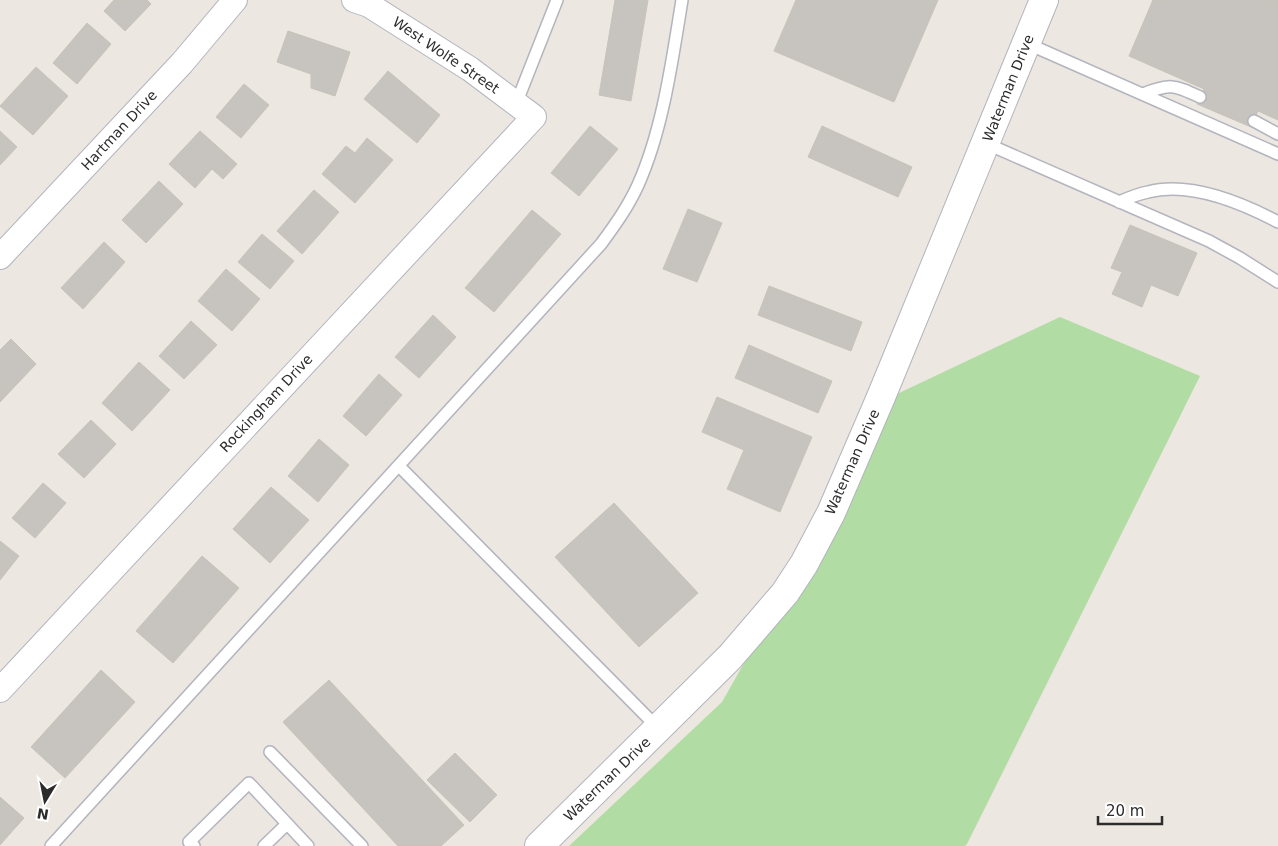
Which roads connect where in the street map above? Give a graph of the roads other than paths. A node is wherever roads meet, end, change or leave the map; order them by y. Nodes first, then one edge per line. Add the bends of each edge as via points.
1 (235, 0) edge
2 (354, 0) edge
3 (557, 0) edge
4 (682, 0) edge
5 (1044, 0) edge
6 (1026, 43) junction
7 (1143, 94) junction
8 (1200, 97) dead end
9 (525, 110) junction
10 (1254, 121) dead end
11 (1278, 134) edge
12 (985, 143) junction
13 (1278, 154) edge
14 (1119, 202) junction
15 (1278, 222) edge
16 (0, 257) edge
17 (1278, 282) edge
18 (399, 466) junction
19 (0, 690) edge
20 (659, 729) junction
21 (270, 752) dead end
22 (287, 824) junction
23 (51, 846) edge
24 (194, 846) edge
25 (264, 846) edge
26 (308, 846) edge
27 (362, 846) edge
28 (539, 846) edge

1 - 16 street, Hartman Drive via 182,63
2 - 9 street, West Wolfe Street via 369,5 470,69
3 - 9 lane
4 - 18 lane via 664,99 650,153 638,186 621,217 601,244
5 - 6 street, Waterman Drive
6 - 7 lane
6 - 12 street, Waterman Drive
7 - 8 lane via 1162,87 1179,88
7 - 13 lane
9 - 19 street, Rockingham Drive
10 - 11 lane
12 - 14 lane
12 - 20 street, Waterman Drive via 877,406 804,564 764,619
14 - 15 lane via 1150,191 1202,193 1240,203
14 - 17 lane via 1209,241
18 - 20 lane
18 - 23 lane
20 - 28 street, Waterman Drive
21 - 27 lane
22 - 24 lane via 249,783 189,842
22 - 25 lane
22 - 26 lane

